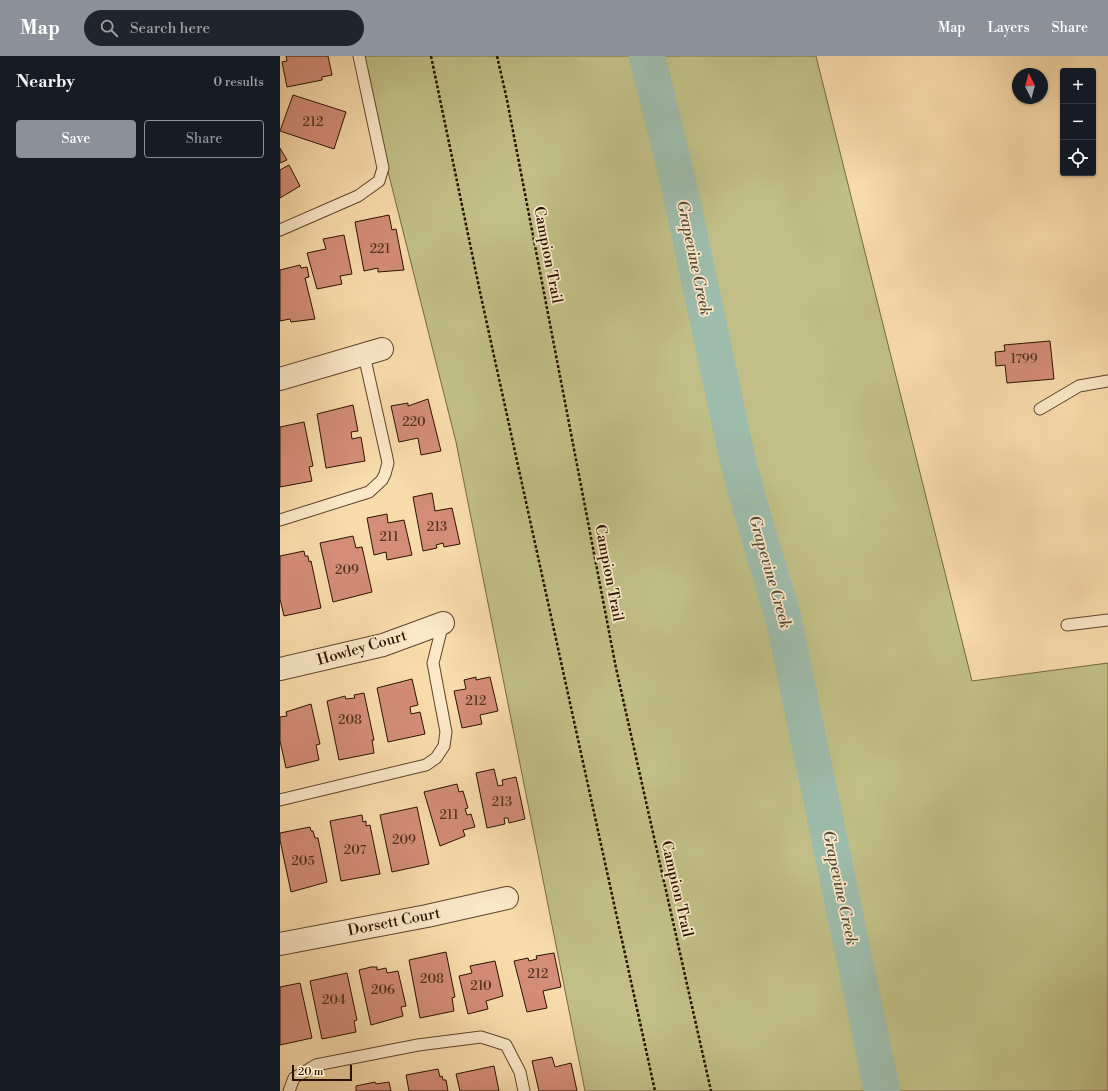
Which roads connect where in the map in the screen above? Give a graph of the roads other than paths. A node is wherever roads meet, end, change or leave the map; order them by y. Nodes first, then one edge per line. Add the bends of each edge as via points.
1 (359, 56) edge
2 (280, 230) edge
3 (373, 352) joint
4 (280, 379) edge
5 (1108, 381) edge
6 (1040, 409) dead end
7 (280, 520) edge
8 (1108, 620) edge
9 (443, 624) joint
10 (1067, 625) dead end
11 (280, 669) edge
12 (280, 800) edge
13 (507, 898) dead end
14 (280, 944) edge
15 (289, 1091) edge
16 (524, 1091) edge

1 - 2 lane via 383,168 379,181 358,196
3 - 4 street
3 - 7 lane via 388,463 386,474 369,492
5 - 6 lane via 1079,386
8 - 10 lane
9 - 11 street, Howley Court via 383,645
9 - 12 lane via 433,663 446,732 444,746 436,758 426,766
13 - 14 street, Dorsett Court
15 - 16 lane via 294,1078 316,1065 418,1045 481,1037 506,1045 520,1072

